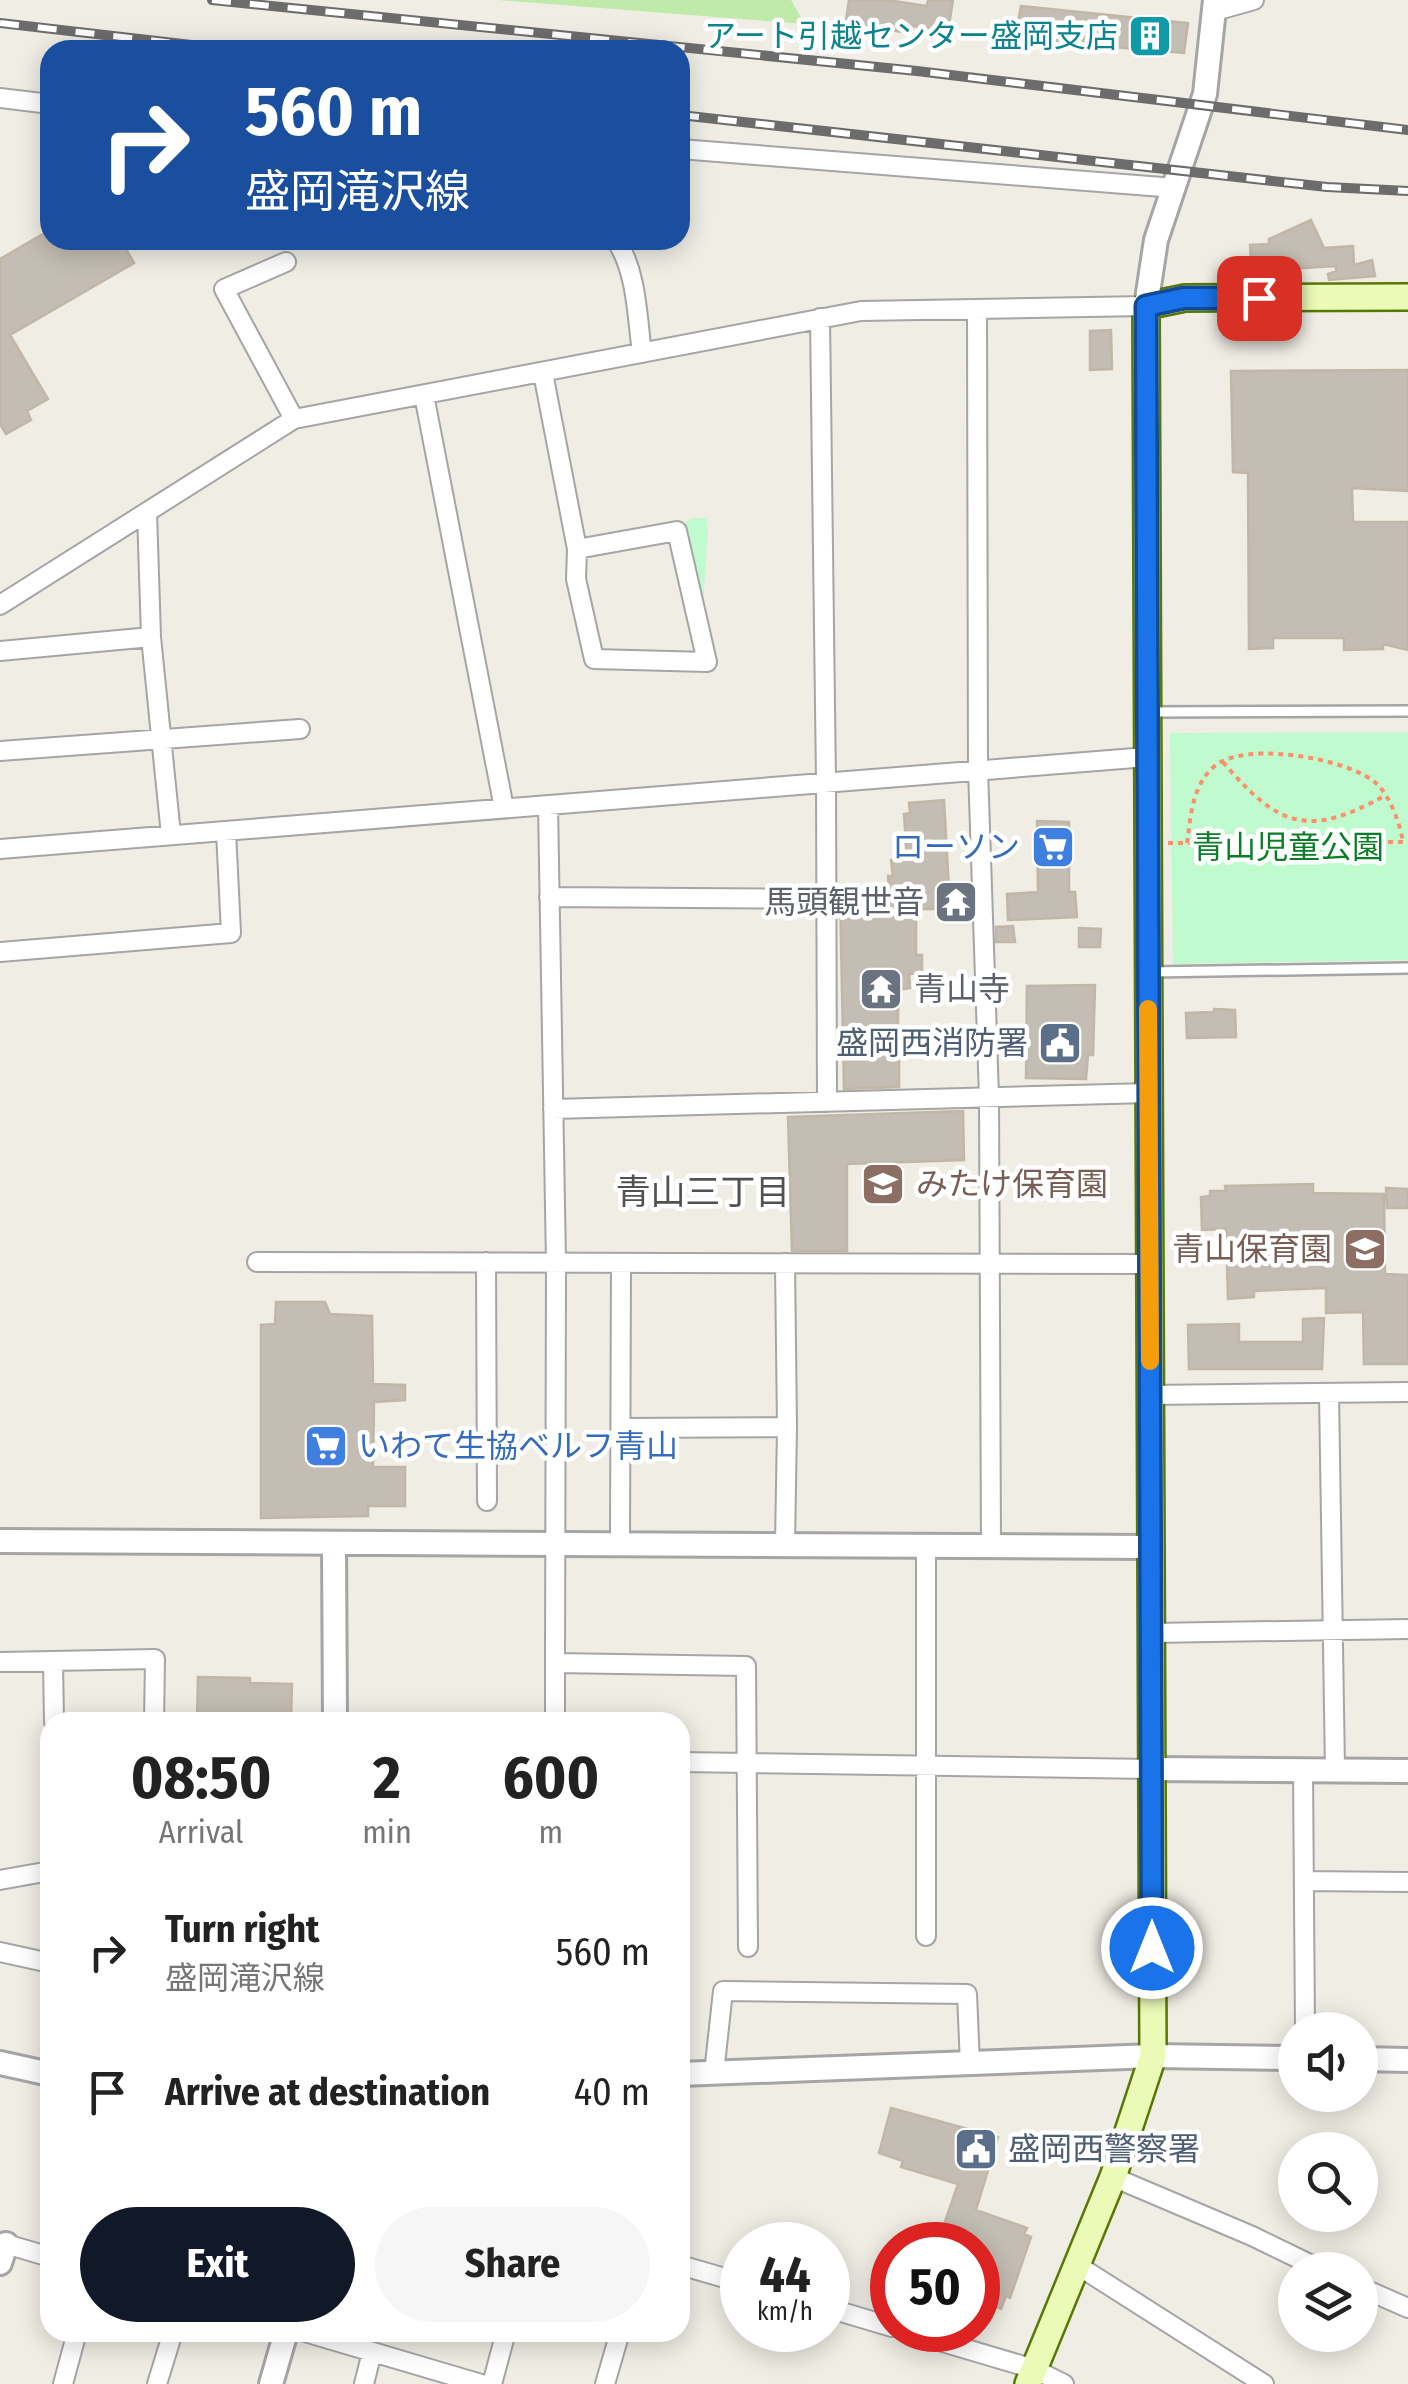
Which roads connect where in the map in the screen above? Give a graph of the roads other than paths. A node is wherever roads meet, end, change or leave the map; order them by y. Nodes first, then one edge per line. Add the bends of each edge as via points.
1 (1254, 0) edge
2 (1215, 6) edge
3 (0, 98) edge
4 (40, 103) edge
5 (690, 150) edge
6 (1175, 188) junction
7 (622, 250) edge
8 (286, 262) dead end
9 (1408, 297) edge
10 (1146, 306) junction
11 (976, 310) junction
12 (820, 318) junction
13 (642, 353) junction
14 (543, 374) junction
15 (424, 395) junction
16 (294, 419) junction
17 (146, 512) junction
18 (577, 549) junction
19 (0, 605) edge
20 (152, 637) junction
21 (0, 651) edge
22 (1408, 711) edge
23 (1147, 712) junction
24 (300, 728) dead end
25 (161, 739) junction
26 (0, 751) edge
27 (1147, 757) junction
28 (978, 769) junction
29 (826, 782) junction
30 (548, 805) junction
31 (504, 808) junction
32 (226, 831) junction
33 (171, 835) junction
34 (0, 849) edge
35 (550, 897) junction
36 (826, 899) junction
37 (0, 952) edge
38 (1408, 968) edge
39 (1148, 972) junction
40 (1148, 1094) junction
41 (989, 1098) junction
42 (826, 1102) junction
43 (553, 1108) junction
44 (257, 1262) dead end
45 (486, 1262) junction
46 (556, 1263) junction
47 (622, 1263) junction
48 (785, 1263) junction
49 (990, 1264) junction
50 (1148, 1264) junction
51 (1408, 1392) edge
52 (1330, 1393) junction
53 (1151, 1395) junction
54 (788, 1427) junction
55 (620, 1428) junction
56 (487, 1501) dead end
57 (0, 1541) edge
58 (334, 1543) junction
59 (556, 1544) junction
60 (620, 1544) junction
61 (785, 1545) junction
62 (926, 1546) junction
63 (991, 1546) junction
64 (1151, 1547) junction
65 (1408, 1629) edge
66 (1333, 1630) junction
67 (1151, 1633) junction
68 (53, 1661) junction
69 (0, 1662) edge
70 (555, 1663) junction
71 (54, 1712) edge
72 (154, 1712) edge
73 (334, 1712) edge
74 (555, 1712) edge
75 (690, 1762) edge
76 (748, 1762) junction
77 (926, 1764) junction
78 (1152, 1768) junction
79 (1302, 1770) junction
80 (1335, 1770) junction
81 (1408, 1771) edge
82 (40, 1873) edge
83 (0, 1880) edge
84 (1304, 1881) junction
85 (1408, 1882) edge
86 (926, 1936) dead end
87 (748, 1947) dead end
88 (0, 1952) edge
89 (40, 1961) edge
90 (1305, 2012) edge
91 (1153, 2056) junction
92 (1278, 2058) edge
93 (1378, 2059) edge
94 (1408, 2060) edge
95 (0, 2062) edge
96 (715, 2064) dead end
97 (970, 2064) junction
98 (40, 2072) edge
99 (690, 2074) edge
100 (1113, 2177) junction
101 (1282, 2252) edge
102 (3, 2254) edge
103 (40, 2256) edge
104 (1077, 2264) junction
105 (690, 2268) edge
106 (720, 2277) edge
107 (1378, 2295) edge
108 (1408, 2308) edge
109 (74, 2342) edge
110 (170, 2342) edge
111 (283, 2342) edge
112 (339, 2342) edge
113 (503, 2342) edge
114 (617, 2342) edge
115 (372, 2352) junction
116 (964, 2352) edge
117 (1031, 2376) edge
118 (62, 2384) edge
119 (157, 2384) edge
120 (270, 2384) edge
121 (364, 2384) edge
122 (481, 2384) edge
123 (492, 2384) edge
124 (605, 2384) edge
125 (1064, 2384) edge
126 (1264, 2384) edge

1 - 2 street
2 - 6 street via 1206,94
3 - 4 street
5 - 6 street
6 - 10 street via 1156,240
7 - 13 street
8 - 16 street via 224,289
9 - 10 main road via 1184,298
10 - 11 street
10 - 23 main road
11 - 12 street
11 - 28 street
12 - 13 street
12 - 29 street
13 - 14 street
14 - 15 street
14 - 18 street
15 - 16 street
15 - 31 street
16 - 17 street
17 - 19 street
17 - 20 street
18 - 18 street via 676,532 707,662 594,659 576,579
20 - 21 street
20 - 25 street
22 - 23 lane
23 - 27 main road
24 - 25 street
25 - 26 street
25 - 33 street
27 - 28 street
27 - 39 main road
28 - 29 street
28 - 41 street
29 - 30 street
29 - 36 street
30 - 31 street
30 - 35 street
31 - 32 street
32 - 33 street
32 - 37 street via 232,934
33 - 34 street
35 - 36 street
35 - 43 street
36 - 42 street
38 - 39 lane
39 - 40 main road
40 - 41 street
40 - 50 main road
41 - 42 street
41 - 49 street
42 - 43 street
43 - 46 street
44 - 45 street
45 - 46 street
45 - 56 street
46 - 47 street
46 - 59 street
47 - 48 street
47 - 55 street
48 - 49 street
48 - 54 street
49 - 50 street
49 - 63 street
50 - 53 main road
51 - 52 street
52 - 53 street
52 - 66 street
53 - 64 main road
54 - 55 street
54 - 61 street
55 - 60 street
57 - 58 street
58 - 59 street
58 - 73 street
59 - 60 street
59 - 70 street
60 - 61 street
61 - 62 street
62 - 63 street
62 - 77 street
63 - 64 street
64 - 67 main road
65 - 66 street
66 - 67 street
66 - 80 street
67 - 78 main road
68 - 69 street
68 - 71 street
68 - 72 street via 155,1659
70 - 74 street
70 - 76 street via 746,1666
75 - 76 street
76 - 77 street
76 - 87 street
77 - 78 street
77 - 86 street
78 - 79 street
78 - 91 main road
79 - 80 street
79 - 84 street
80 - 81 street
82 - 83 street
84 - 85 street
84 - 90 street
88 - 89 street
91 - 92 street
91 - 97 street
91 - 100 main road
93 - 94 street
95 - 98 street
96 - 97 street via 722,1991 967,1994
97 - 99 street
100 - 101 street
100 - 104 main road
102 - 103 street
104 - 117 main road
104 - 126 street
105 - 106 street
107 - 108 street
109 - 118 street
110 - 119 street
111 - 120 street
112 - 115 street
113 - 123 street
114 - 124 street
115 - 121 street
115 - 122 street
116 - 117 street
117 - 125 street

